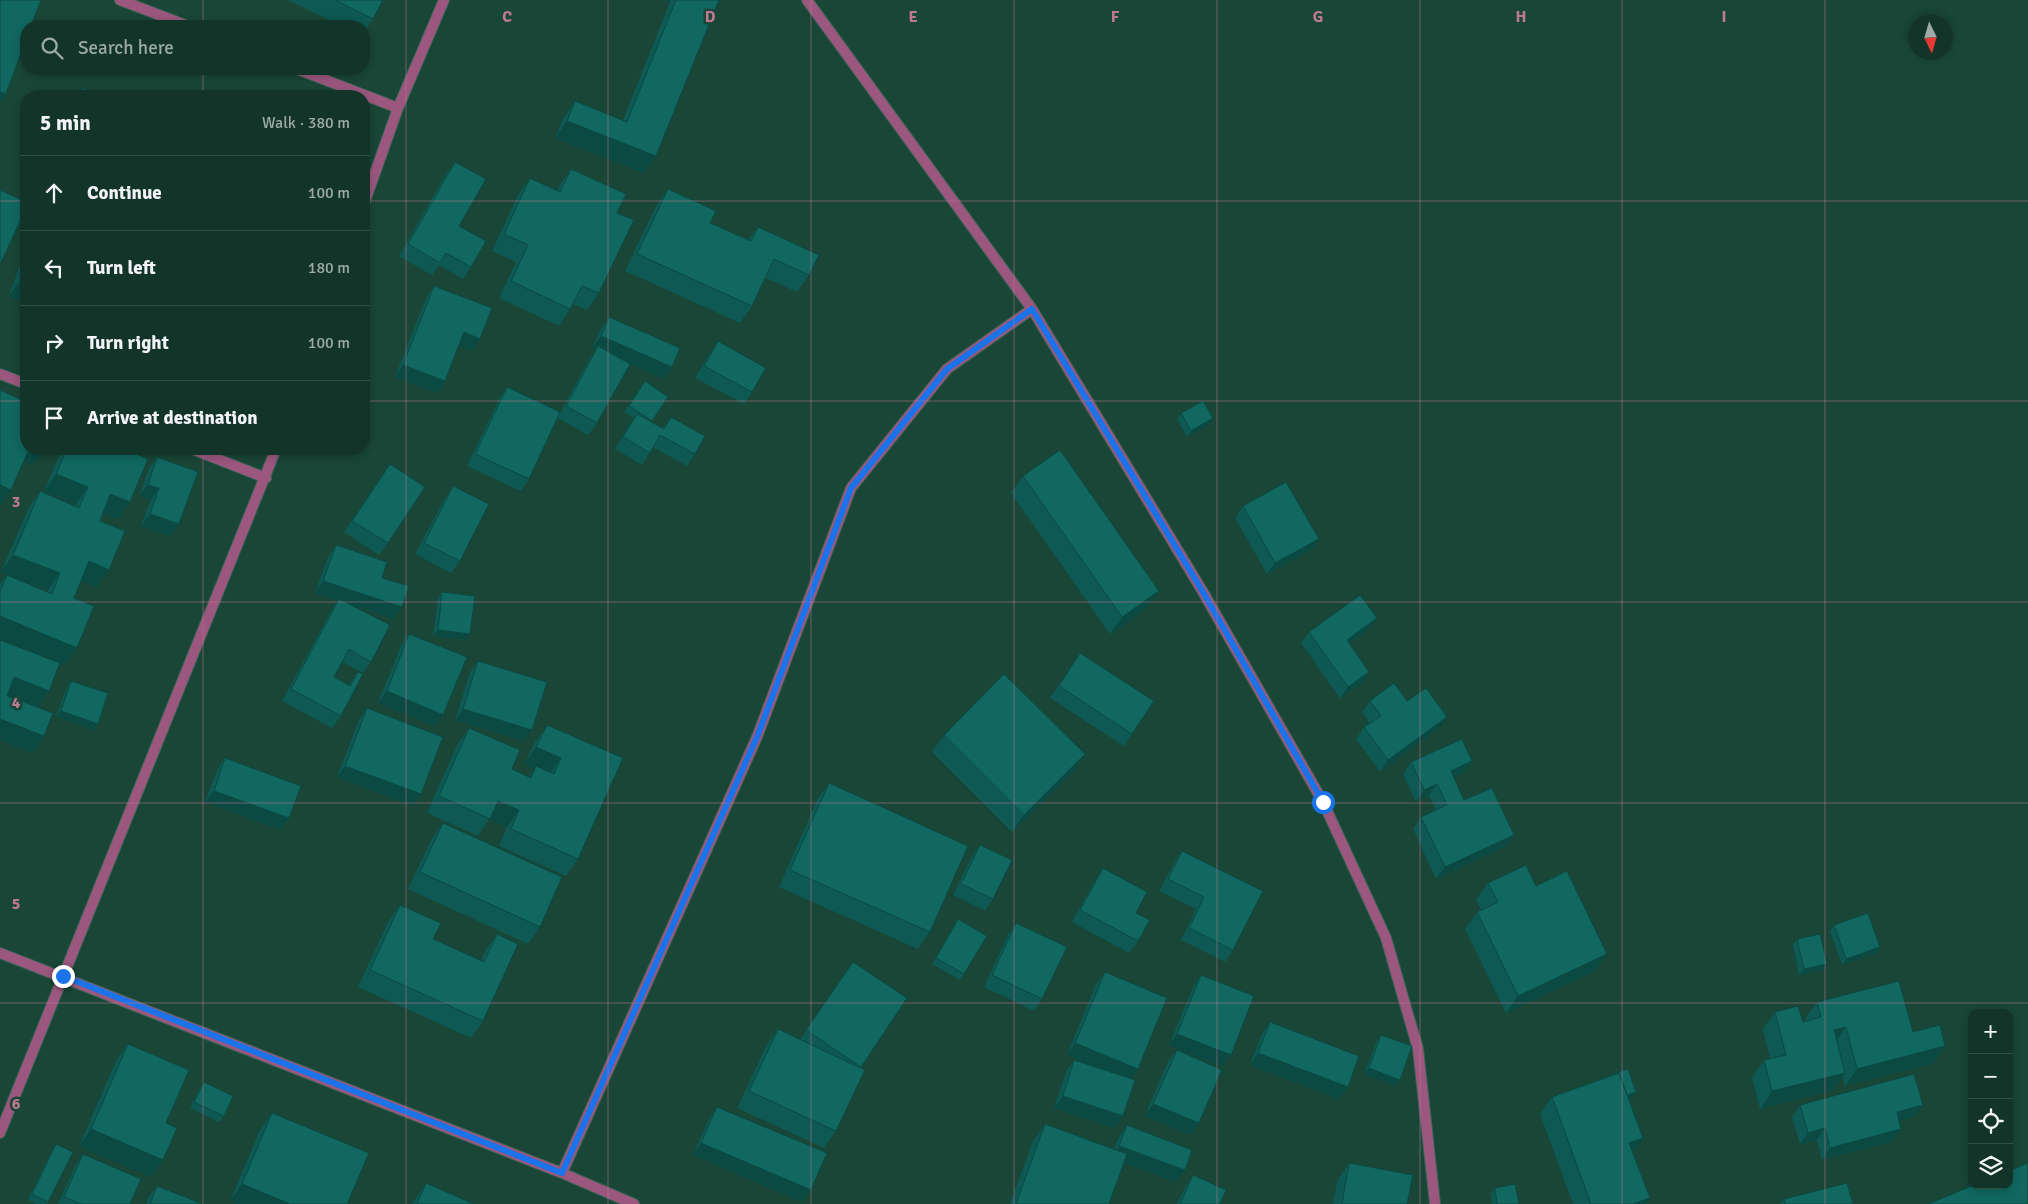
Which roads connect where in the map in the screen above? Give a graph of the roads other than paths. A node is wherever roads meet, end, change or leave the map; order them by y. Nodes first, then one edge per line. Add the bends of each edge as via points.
1 (120, 0) edge
2 (444, 0) edge
3 (807, 0) edge
4 (172, 20) edge
5 (313, 75) edge
6 (351, 90) edge
7 (370, 97) edge
8 (398, 108) junction
9 (370, 187) edge
10 (1032, 309) junction
11 (0, 374) edge
12 (20, 382) edge
13 (207, 455) edge
14 (274, 455) edge
15 (266, 478) junction
16 (0, 953) edge
17 (63, 976) junction
18 (0, 1133) edge
19 (562, 1173) junction
20 (634, 1204) edge
21 (1435, 1204) edge

1 - 4 street
2 - 8 street
3 - 10 street
5 - 6 street
7 - 8 street
8 - 9 street
10 - 19 street via 947,369 851,488 757,737
10 - 21 street via 1270,706 1323,802 1386,938 1418,1049
11 - 12 street
13 - 15 street
14 - 15 street
15 - 17 street
16 - 17 street
17 - 18 street
17 - 19 street
19 - 20 street

